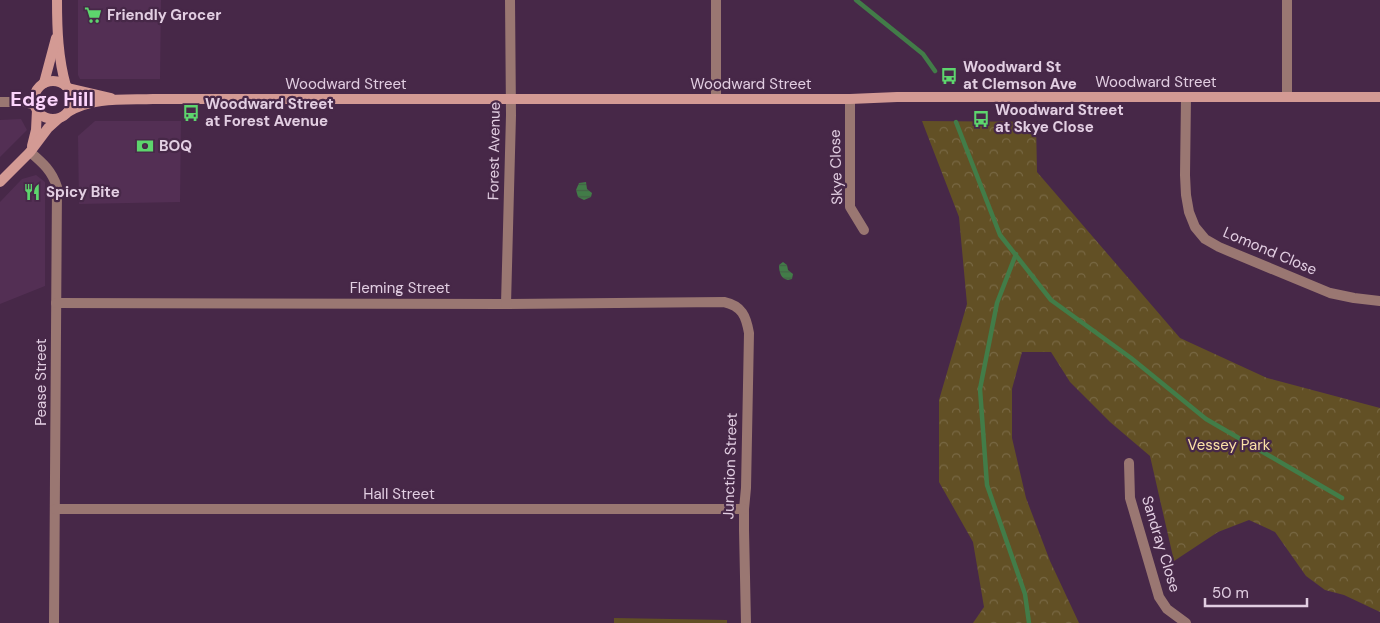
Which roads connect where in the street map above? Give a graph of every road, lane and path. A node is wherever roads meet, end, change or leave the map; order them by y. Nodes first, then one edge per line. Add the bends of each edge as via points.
1 (57, 0) edge
2 (510, 0) edge
3 (716, 0) edge
4 (1287, 0) edge
5 (57, 31) junction
6 (44, 84) junction
7 (67, 87) junction
8 (1186, 97) junction
9 (1287, 97) junction
10 (1380, 97) edge
11 (716, 99) junction
12 (122, 100) junction
13 (511, 100) junction
14 (850, 100) junction
15 (0, 102) edge
16 (36, 107) junction
17 (68, 112) junction
18 (58, 119) junction
19 (30, 152) junction
20 (0, 182) edge
21 (864, 230) dead end
22 (1380, 301) edge
23 (56, 303) junction
24 (506, 304) junction
25 (742, 310) joint
26 (1129, 463) dead end
27 (55, 509) junction
28 (744, 509) junction
29 (54, 623) edge
30 (746, 623) edge
31 (1186, 623) edge

1 - 5 street
2 - 13 street, Forest Avenue
3 - 11 street
4 - 9 street
5 - 6 street
5 - 7 street
6 - 7 street via 51,81
6 - 16 street via 36,92
7 - 12 street, Woodward Street
7 - 17 street via 73,100
8 - 9 street, Woodward Street
8 - 14 street, Woodward Street via 897,97
8 - 22 street, Lomond Close via 1186,195 1195,227 1205,239 1330,293
9 - 10 street, Woodward Street
11 - 13 street, Woodward Street
11 - 14 street, Woodward Street
12 - 13 street, Woodward Street
12 - 17 street, Woodward Street via 85,104
13 - 24 street, Forest Avenue
14 - 21 street, Skye Close via 850,207
15 - 16 street via 25,102
16 - 18 street via 46,118
16 - 19 street via 36,130
17 - 18 street
18 - 19 street
19 - 20 street
19 - 23 street, Pease Street via 50,170 57,187
23 - 24 street, Fleming Street
23 - 27 street, Pease Street
24 - 25 street, Fleming Street via 724,302
25 - 28 street, Junction Street via 749,333
26 - 31 street, Sandray Close via 1130,498 1159,597 1167,609
27 - 28 street, Hall Street
27 - 29 street, Pease Street
28 - 30 street, Junction Street

